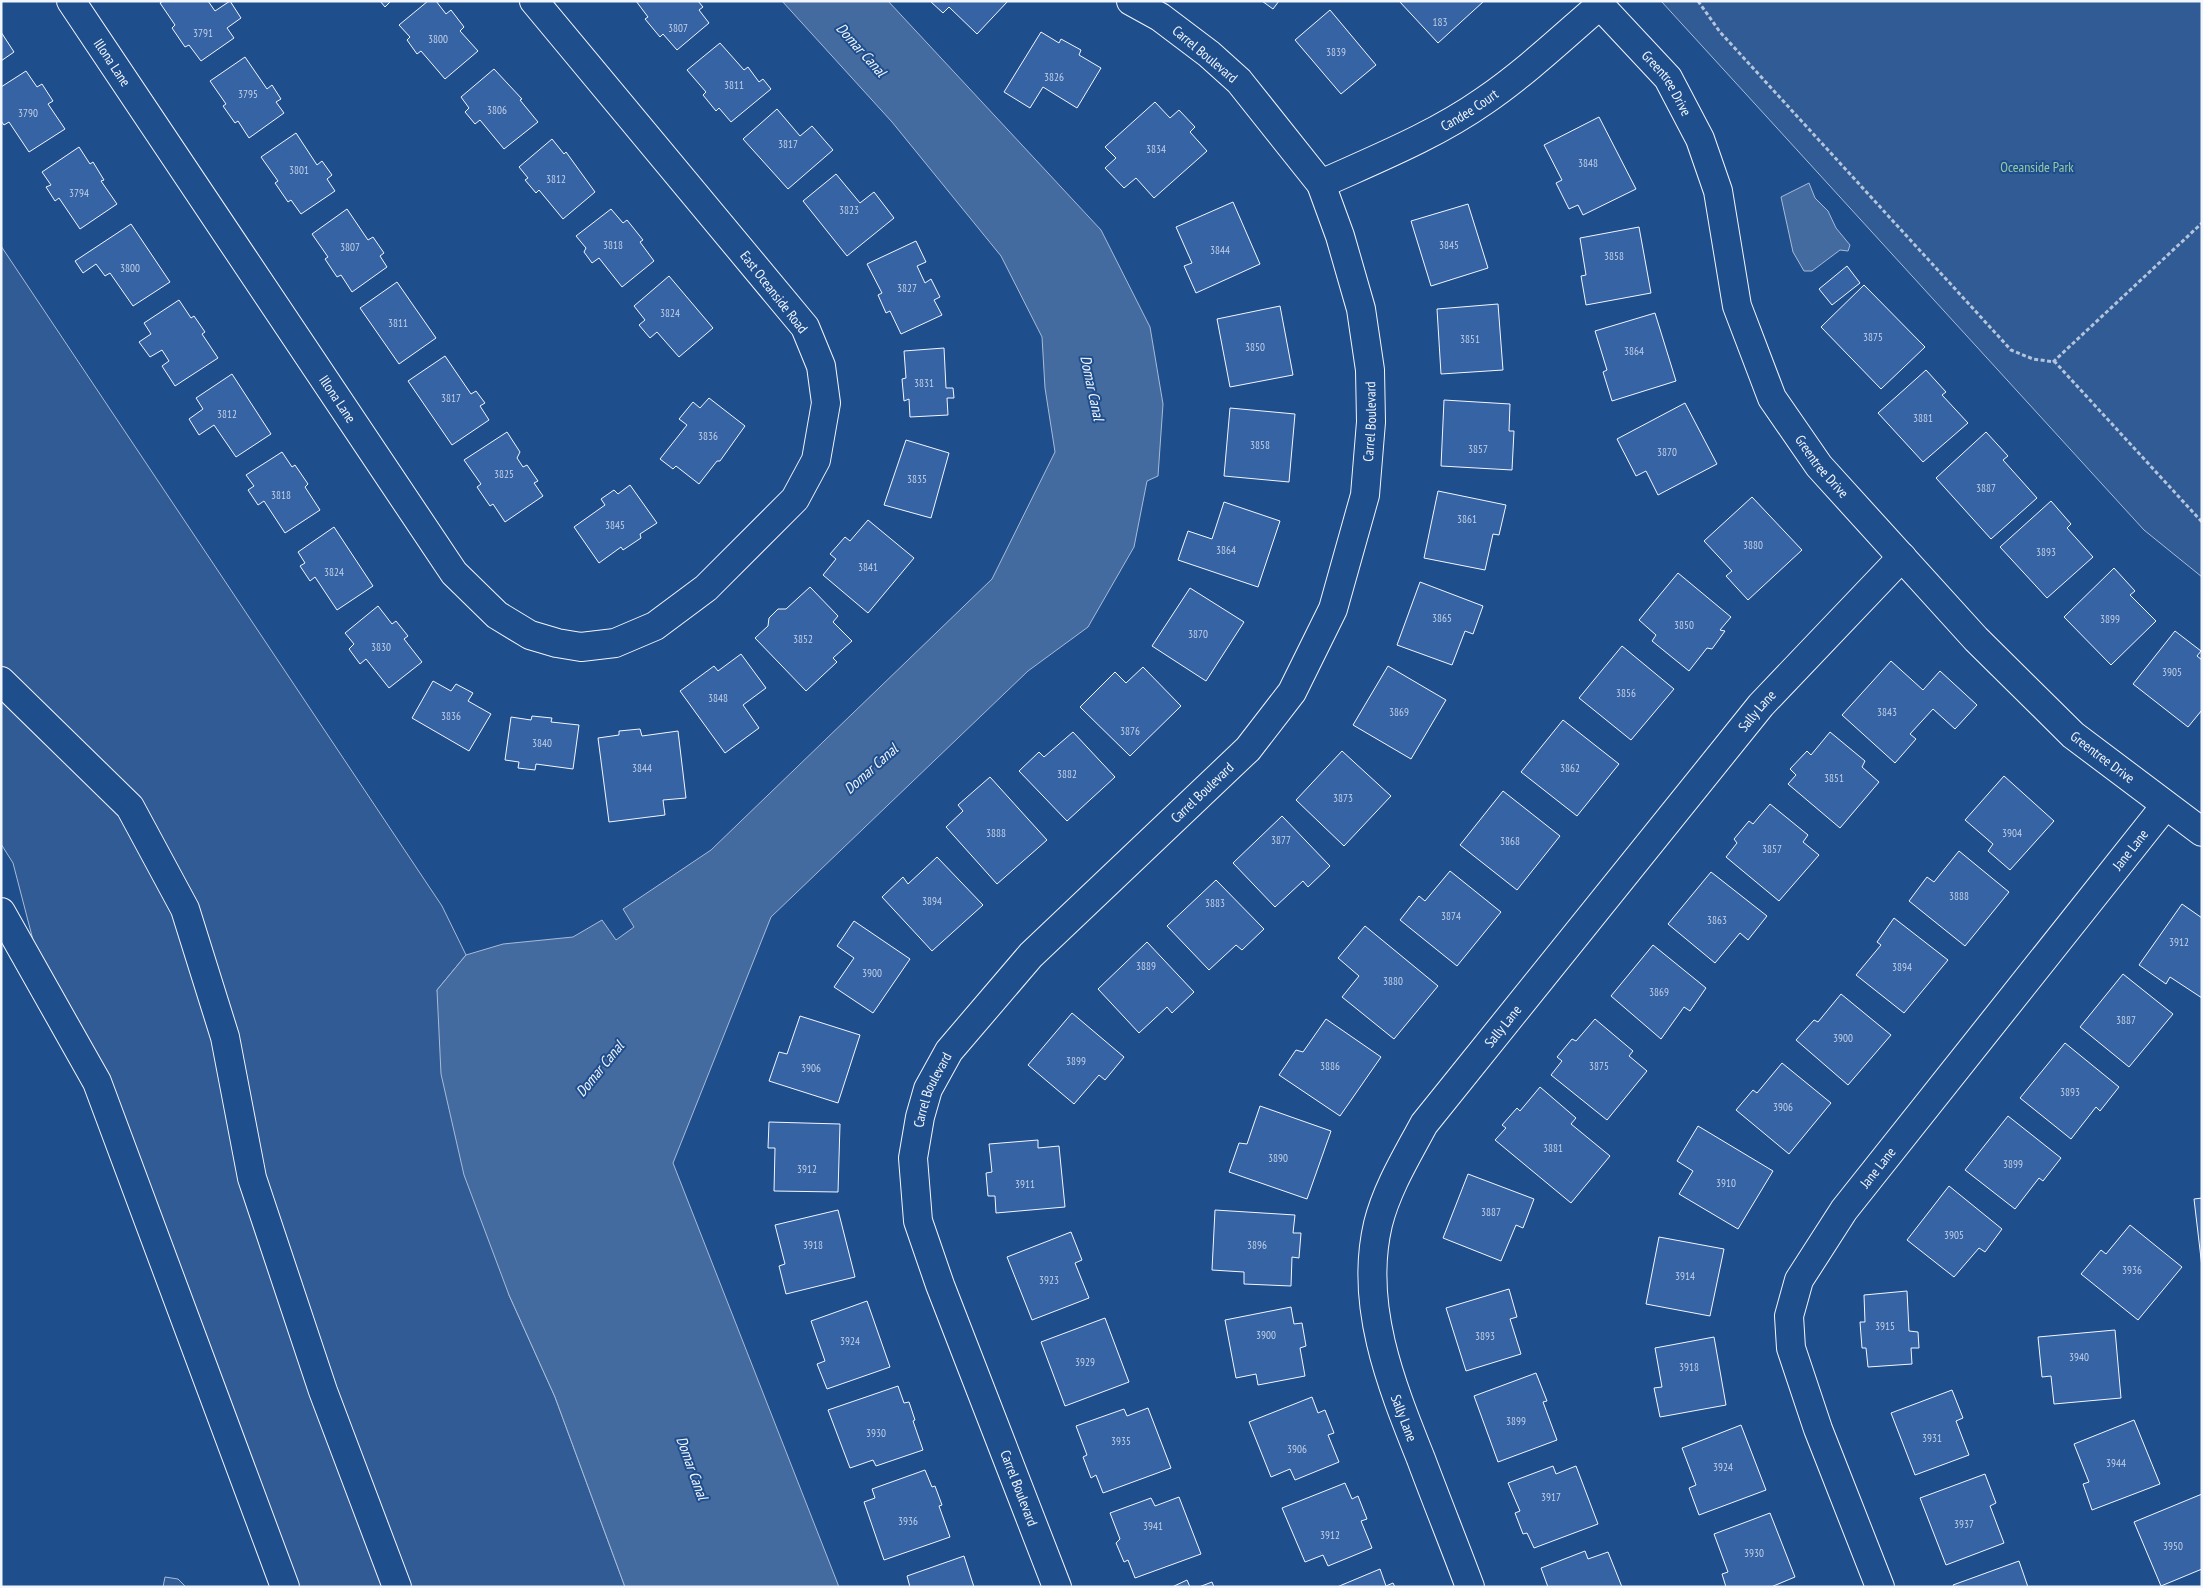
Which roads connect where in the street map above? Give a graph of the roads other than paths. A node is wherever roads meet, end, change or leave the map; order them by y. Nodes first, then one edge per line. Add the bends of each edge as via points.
1 (71, 1) edge
2 (534, 1) edge
3 (1131, 1) edge
4 (1597, 3) edge
5 (1321, 184) junction
6 (1902, 558) junction
7 (687, 602) joint
8 (1, 681) edge
9 (2165, 806) junction
10 (2202, 832) edge
11 (1, 912) edge
12 (285, 1587) edge
13 (397, 1587) edge
14 (1057, 1587) edge
15 (1470, 1587) edge
16 (1880, 1587) edge

1 - 7 street, Illona Lane via 454,573 497,615 530,635 581,647 615,643 655,626
2 - 7 street, East Oceanside Road via 805,327 821,366 826,403 816,460 795,499 706,588
3 - 5 street, Carrel Boulevard via 1160,17 1239,81
4 - 5 street, Candee Court via 1514,80 1484,102 1452,122
4 - 6 street, Greentree Drive via 1668,78 1700,139 1718,191 1737,306 1772,398 1819,466
5 - 14 street, Carrel Boulevard via 1340,236 1360,309 1370,370 1371,422 1365,495 1333,609 1292,692 1248,749 1031,955 949,1051 928,1089 920,1117 913,1158 918,1222
6 - 9 street, Greentree Drive via 1976,639 2073,735
6 - 15 street, Sally Lane via 1761,706 1424,1124 1394,1179 1378,1223 1372,1264 1377,1333 1392,1386
8 - 13 street via 130,807 185,910 225,1037 252,1178 323,1392
9 - 10 street, Greentree Drive
9 - 16 street, Jane Lane via 1844,1210 1799,1280 1789,1316 1791,1348 1818,1429
11 - 12 street via 97,1082

